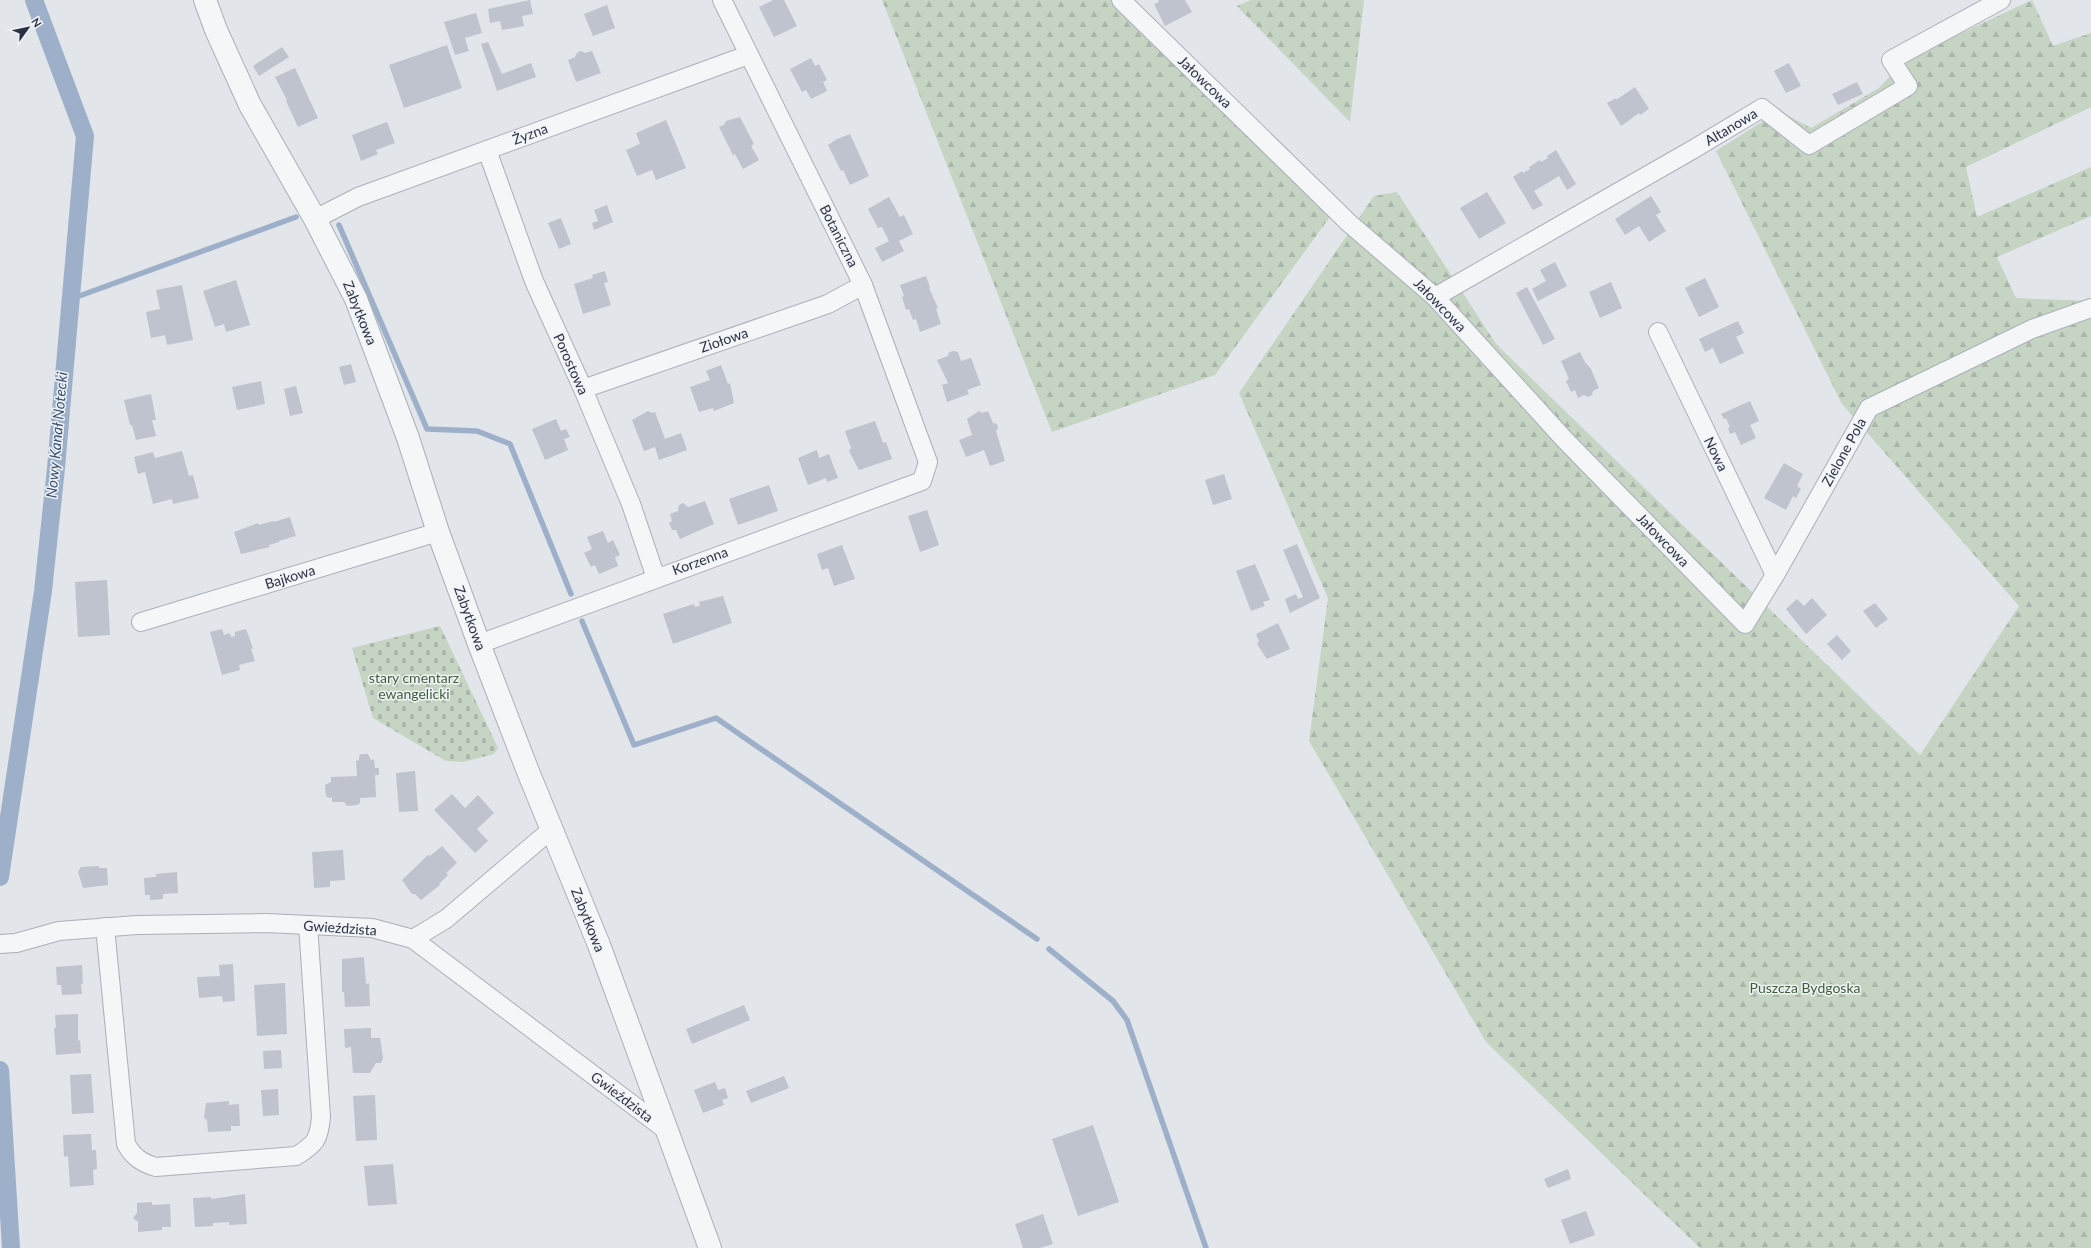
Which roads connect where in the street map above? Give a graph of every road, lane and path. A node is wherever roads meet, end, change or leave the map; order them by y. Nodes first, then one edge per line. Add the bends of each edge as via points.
1 (205, 0) edge
2 (722, 0) edge
3 (1122, 0) edge
4 (2001, 0) edge
5 (748, 55) junction
6 (487, 150) junction
7 (315, 219) junction
8 (863, 285) junction
9 (1435, 297) junction
10 (2091, 308) edge
11 (1658, 332) dead end
12 (583, 389) junction
13 (922, 481) joint
14 (438, 532) junction
15 (1775, 575) junction
16 (656, 578) junction
17 (141, 622) dead end
18 (1745, 624) joint
19 (479, 644) junction
20 (552, 829) junction
21 (308, 925) junction
22 (105, 927) junction
23 (413, 939) junction
24 (0, 944) edge
25 (666, 1130) junction
26 (710, 1248) edge

1 - 7 street, Zabytkowa via 250,105
2 - 5 street, Botaniczna
3 - 9 street, Jałowcowa via 1349,223
4 - 9 street, Altanowa via 1891,60 1908,86 1809,145 1762,108
5 - 6 street, Żyzna
5 - 8 street, Botaniczna
6 - 7 street, Żyzna via 358,196
6 - 12 street, Porostowa via 534,281
7 - 14 street, Zabytkowa via 356,299 408,438
8 - 12 street, Ziołowa via 828,304
8 - 13 street, Botaniczna via 928,462
9 - 18 street, Jałowcowa via 1564,439
10 - 15 street, Zielone Pola via 2032,329 1869,408
11 - 15 street, Nowa
12 - 16 street, Porostowa via 632,504
13 - 16 street, Korzenna
14 - 17 street, Bajkowa
14 - 19 street, Zabytkowa
15 - 18 street, Zielone Pola
16 - 19 street, Korzenna
19 - 20 street, Zabytkowa
20 - 23 street via 446,919
20 - 25 street, Zabytkowa via 599,945
21 - 22 street, Gwieździsta via 266,923
21 - 22 street via 321,1117 315,1143 296,1156 156,1167 148,1165 132,1154 126,1144
21 - 23 street, Gwieździsta via 372,928
22 - 24 street, Gwieździsta via 59,931 16,943
23 - 25 street, Gwieździsta
25 - 26 street, Zabytkowa

